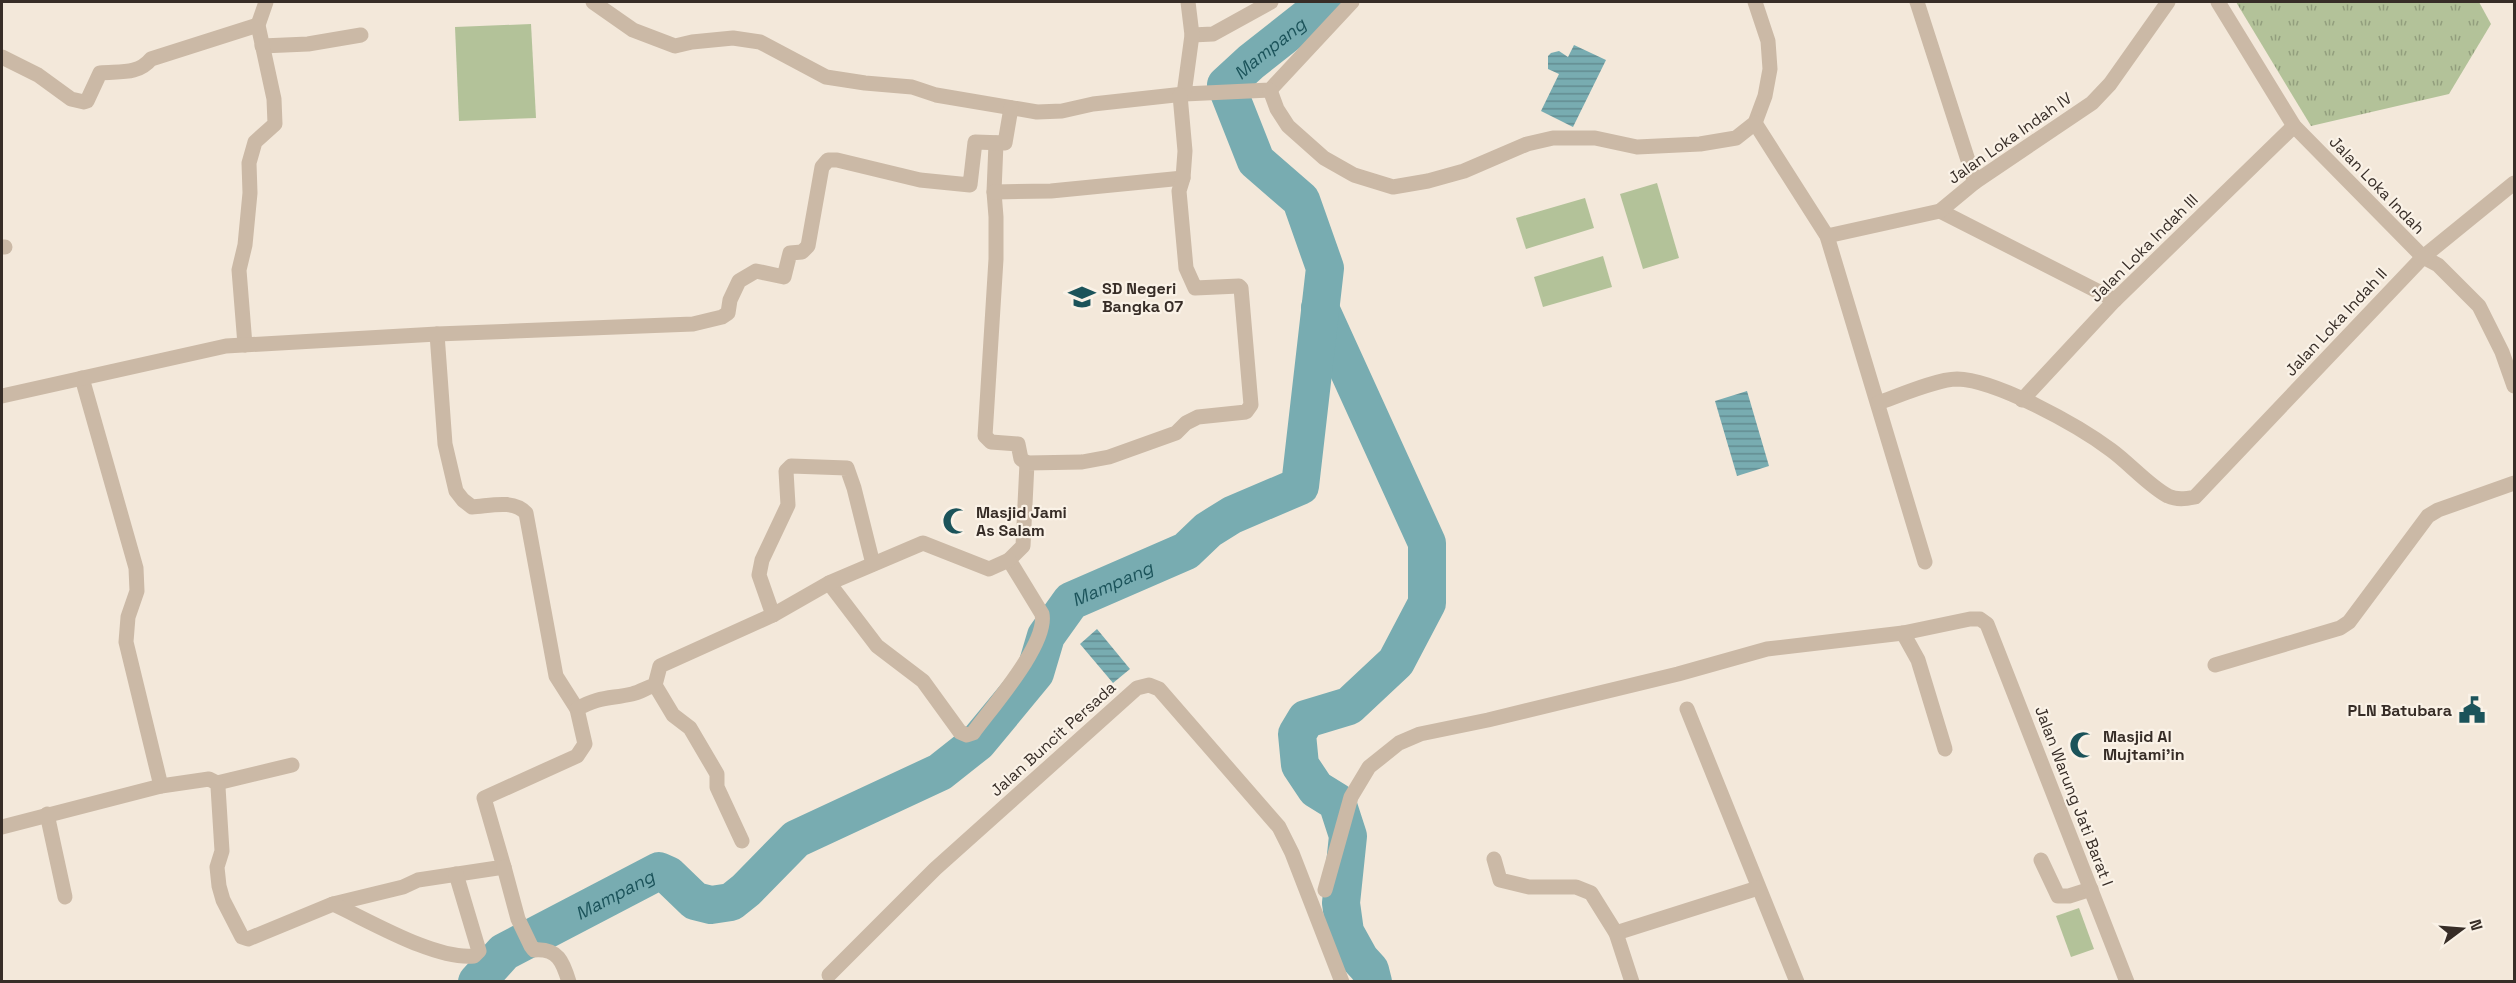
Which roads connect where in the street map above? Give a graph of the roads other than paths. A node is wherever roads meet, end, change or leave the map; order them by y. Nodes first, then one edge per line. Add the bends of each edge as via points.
1 (266, 2) edge
2 (593, 2) edge
3 (1188, 2) edge
4 (1271, 2) edge
5 (1352, 2) edge
6 (1755, 2) edge
7 (1917, 2) edge
8 (2168, 2) edge
9 (2218, 2) edge
10 (258, 25) junction
11 (361, 35) dead end
12 (1192, 35) junction
13 (262, 46) junction
14 (2, 57) edge
15 (1270, 90) junction
16 (1183, 91) junction
17 (1011, 108) junction
18 (1755, 123) junction
19 (2294, 126) junction
20 (996, 143) junction
21 (1183, 178) junction
22 (1975, 182) junction
23 (2514, 183) edge
24 (994, 192) junction
25 (1940, 211) junction
26 (1827, 236) junction
27 (2422, 257) junction
28 (2115, 300) junction
29 (437, 334) junction
30 (245, 345) junction
31 (82, 378) junction
32 (2514, 386) edge
33 (2, 396) edge
34 (2022, 400) junction
35 (1878, 403) junction
36 (1027, 463) junction
37 (2514, 483) edge
38 (1009, 560) junction
39 (1925, 562) dead end
40 (873, 564) junction
41 (830, 583) junction
42 (773, 615) junction
43 (1903, 633) junction
44 (2215, 665) dead end
45 (655, 685) junction
46 (577, 709) junction
47 (1687, 709) dead end
48 (1946, 749) dead end
49 (292, 765) dead end
50 (217, 783) junction
51 (161, 786) junction
52 (47, 814) junction
53 (2, 827) edge
54 (742, 841) dead end
55 (1494, 859) dead end
56 (2041, 860) dead end
57 (504, 867) junction
58 (456, 874) junction
59 (1758, 888) junction
60 (2091, 889) junction
61 (1325, 890) dead end
62 (64, 897) dead end
63 (333, 904) junction
64 (1616, 933) junction
65 (829, 975) dead end
66 (569, 981) edge
67 (1342, 981) edge
68 (1632, 981) edge
69 (1797, 981) edge
70 (2127, 981) edge

1 - 10 street
2 - 17 street via 633,30 675,46 733,38 760,42 826,77 912,87 936,96
3 - 12 street
4 - 12 street via 1213,34
5 - 15 street
6 - 18 street via 1768,41 1770,69
7 - 22 street
8 - 22 street, Jalan Loka Indah IV via 2092,103
9 - 19 street, Jalan Loka Indah
10 - 13 street
10 - 14 street via 151,59 131,72 100,73 84,102 71,99 38,75
11 - 13 street via 308,44
12 - 16 street
13 - 30 street via 276,124 255,142 249,163 245,245 238,270
15 - 16 street
15 - 18 street via 1288,126 1324,158 1354,175 1393,187 1464,171 1527,144 1553,138 1595,138 1637,147 1700,144 1736,138
16 - 17 street via 1062,111
16 - 21 street
17 - 20 street via 1007,139
18 - 26 street
19 - 27 street, Jalan Loka Indah
19 - 28 street, Jalan Loka Indah III
20 - 24 street
20 - 29 street via 975,142 970,185 920,180 828,160 822,167 808,246 802,252 790,253 784,277 756,271 739,282 728,313 722,317 693,324
21 - 24 street via 1051,191
21 - 36 street via 1179,192 1189,279 1195,288 1239,286 1243,292 1251,405 1246,412 1198,417 1169,436 1109,457 1082,462
22 - 25 street, Jalan Loka Indah IV
23 - 27 street, Jalan Loka Indah II
24 - 36 street via 996,259 985,438 1018,444 1021,459
25 - 26 street, Jalan Loka Indah IV
25 - 28 street
26 - 35 street
27 - 32 street, Jalan Loka Indah via 2438,265 2479,306
27 - 34 street, Jalan Loka Indah II via 2195,497 2181,500 2168,495 2071,423
28 - 34 street, Jalan Loka Indah III
29 - 30 street
29 - 46 street via 445,444 456,491 472,507 511,504 526,513 556,676
30 - 31 street
31 - 33 street
31 - 51 street via 136,568 137,591 128,617 126,642
34 - 35 street via 1958,379
35 - 39 street
36 - 38 street via 1023,546
37 - 44 street via 2428,516 2349,622 2340,628
38 - 40 street via 989,569 923,543
38 - 41 street via 1044,621 1028,659 973,733 967,735 960,732 922,681 877,646
40 - 41 street
40 - 42 street via 847,468 791,466 786,471 788,506 762,560 759,575
41 - 42 street
42 - 45 street via 660,666
43 - 48 street via 1918,660
43 - 60 street, Jalan Warung Jati Barat I via 1970,619 1987,624
43 - 61 street via 1767,650 1420,734 1399,743 1368,767 1351,797
45 - 46 street via 589,702
45 - 54 street via 673,715 690,728 717,774 717,787
46 - 57 street via 585,744 577,756 484,798
47 - 59 street
49 - 50 street
50 - 51 street via 209,779
50 - 63 street via 222,851 217,867 219,886 242,937 248,939
51 - 52 street
52 - 53 street
52 - 62 street
55 - 64 street via 1500,880 1529,886 1576,887 1591,893
56 - 60 street via 2058,896
57 - 58 street
57 - 66 street via 522,930 531,946 558,957
58 - 63 street via 417,880 394,890
58 - 63 street via 479,951 474,956 449,955
59 - 64 street
59 - 69 street
60 - 70 street, Jalan Warung Jati Barat I
64 - 68 street
65 - 67 street, Jalan Buncit Persada via 944,861 1137,688 1149,685 1159,688 1279,827

